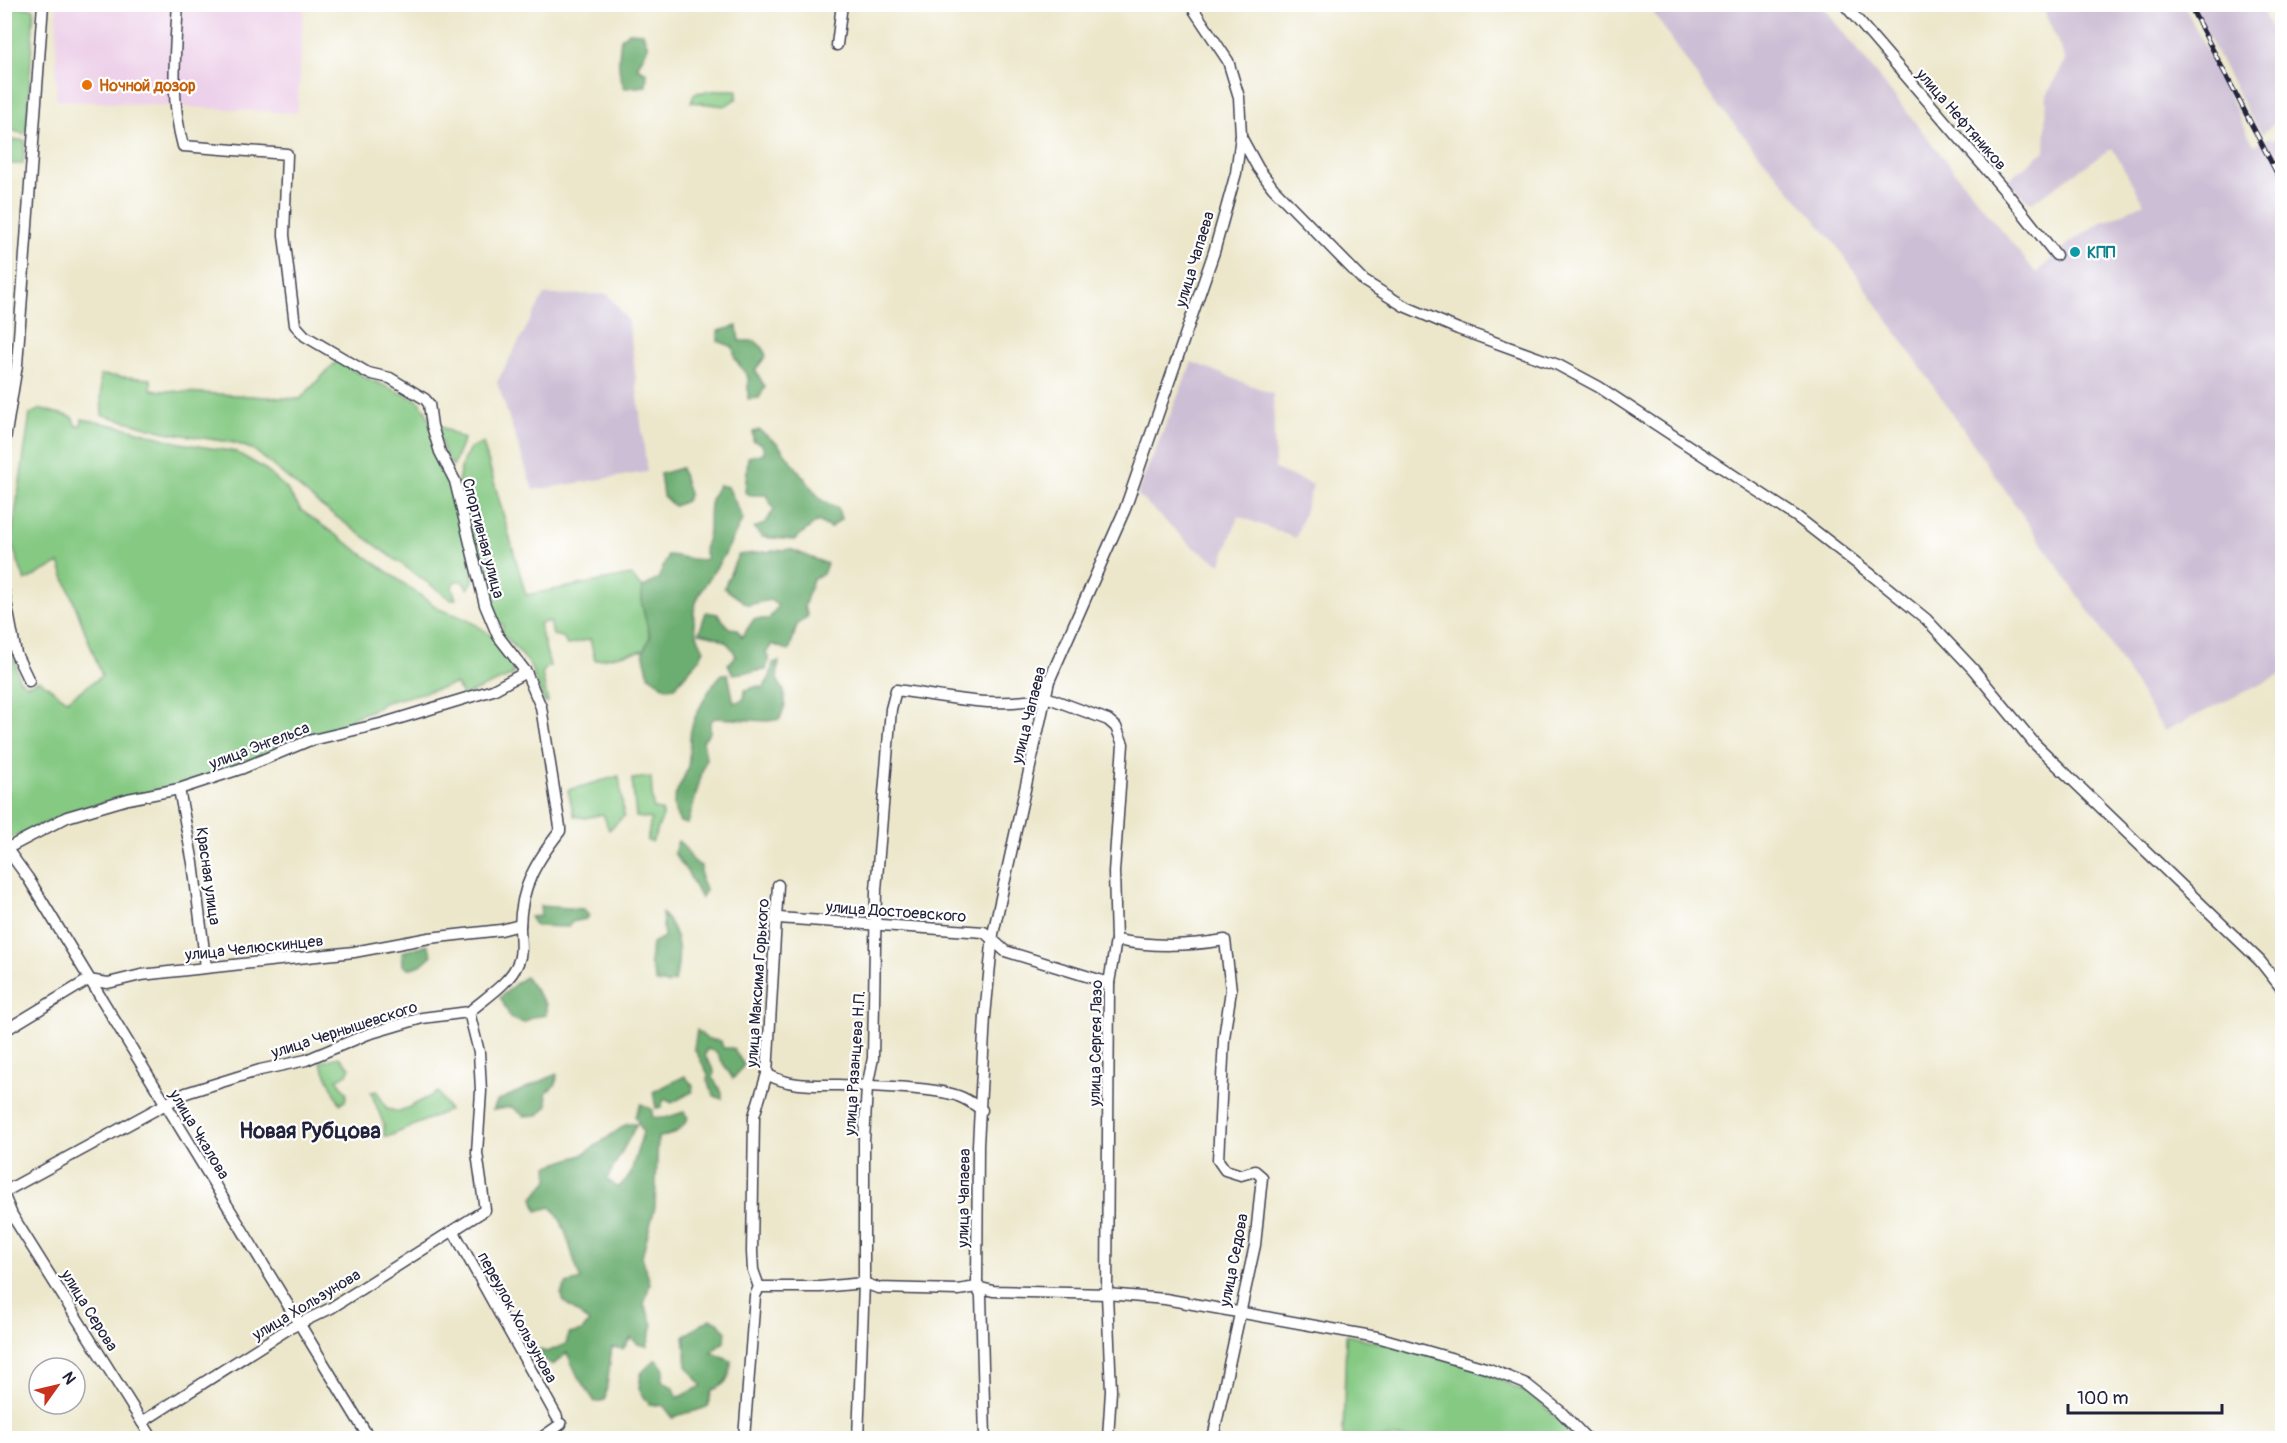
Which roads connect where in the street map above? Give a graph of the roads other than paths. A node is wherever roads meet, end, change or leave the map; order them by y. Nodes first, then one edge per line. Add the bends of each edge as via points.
1 (42, 4) edge
2 (178, 4) edge
3 (842, 4) edge
4 (1190, 4) edge
5 (1844, 4) edge
6 (837, 45) dead end
7 (1241, 136) junction
8 (2056, 255) dead end
9 (4, 446) edge
10 (4, 591) edge
11 (526, 672) junction
12 (29, 681) dead end
13 (1046, 697) junction
14 (179, 789) junction
15 (5, 848) edge
16 (778, 885) dead end
17 (778, 918) junction
18 (520, 925) junction
19 (877, 926) junction
20 (1116, 940) junction
21 (993, 941) junction
22 (206, 967) junction
23 (88, 980) junction
24 (1109, 983) junction
25 (2283, 989) edge
26 (469, 1012) junction
27 (4, 1030) edge
28 (767, 1074) junction
29 (867, 1087) junction
30 (164, 1104) junction
31 (982, 1110) junction
32 (4, 1194) edge
33 (454, 1232) junction
34 (864, 1283) junction
35 (759, 1287) junction
36 (977, 1287) junction
37 (1107, 1294) junction
38 (1238, 1314) junction
39 (298, 1323) junction
40 (142, 1422) junction
41 (152, 1438) edge
42 (369, 1438) edge
43 (541, 1438) edge
44 (744, 1438) edge
45 (858, 1438) edge
46 (985, 1438) edge
47 (1108, 1438) edge
48 (1212, 1438) edge
49 (1586, 1438) edge

1 - 9 street via 17,365
2 - 11 street, Спортивная улица via 174,90 176,123 183,146 287,154 284,235 295,325 304,336 368,373 390,378 429,404 440,452 455,481 485,605 498,636
3 - 6 street
4 - 7 street, улица Чапаева via 1228,61 1239,97
5 - 8 street, улица Нефтяников via 2012,198
7 - 13 street, улица Чапаева via 1236,173 1214,252 1181,350 1125,509 1049,681
7 - 25 street via 1257,168 1273,188 1364,281 1404,306 1558,365 1599,387 1797,518 1926,619 2034,743 2260,961
10 - 12 street via 16,654
11 - 14 street, улица Энгельса via 493,690 308,741
11 - 18 street, Спортивная улица via 541,707 560,831 533,867
13 - 19 street, улица Рязанцева Н.П. via 985,702 896,690 887,753 876,890
13 - 20 street, улица Сергея Лазо via 1108,720 1121,735 1114,872
13 - 21 street, улица Чапаева
14 - 15 street, улица Энгельса via 67,817
14 - 22 street, Красная улица via 194,863
15 - 23 street, улица Чкалова via 28,878
16 - 17 street, улица Максима Горького
17 - 19 street, улица Достоевского
17 - 28 street, улица Максима Горького
18 - 22 street, улица Челюскинцев via 354,952
18 - 26 street, Спортивная улица via 521,949 511,976
19 - 21 street, улица Достоевского via 984,932
19 - 29 street, улица Рязанцева Н.П. via 873,1058
20 - 24 street, улица Сергея Лазо
20 - 38 street, улица Седова via 1148,946 1188,946 1225,940 1231,990 1224,1038 1218,1160 1225,1170 1255,1172 1262,1177 1255,1245
21 - 24 street, улица Достоевского via 1005,951
21 - 31 street, улица Чапаева via 985,1016
22 - 23 street, улица Челюскинцев via 108,983
23 - 27 street
23 - 30 street, улица Чкалова
24 - 37 street, улица Сергея Лазо
26 - 30 street, улица Чернышевского via 422,1018 368,1034 306,1060 186,1093
26 - 33 street, улица Хользунова via 479,1052 477,1153 485,1210
28 - 29 street via 798,1084
28 - 35 street, улица Максима Горького via 754,1116 753,1270
29 - 31 street via 957,1095
29 - 34 street, улица Рязанцева Н.П.
30 - 32 street, улица Чернышевского
30 - 39 street, улица Чкалова
31 - 36 street, улица Чапаева via 978,1145
32 - 40 street, улица Серова via 12,1215
33 - 39 street, улица Хользунова via 331,1308
33 - 43 street, переулок Хользунова via 559,1421
34 - 35 street
34 - 36 street via 878,1288
34 - 45 street, улица Рязанцева Н.П.
35 - 44 street, улица Максима Горького via 754,1296
36 - 37 street via 993,1291
36 - 46 street, улица Чапаева via 981,1296
37 - 38 street via 1166,1299
37 - 47 street, улица Сергея Лазо via 1111,1391
38 - 48 street, улица Седова
38 - 49 street via 1377,1337 1489,1369 1526,1384
39 - 40 street, улица Хользунова
39 - 42 street, улица Чкалова
40 - 41 street, улица Серова

